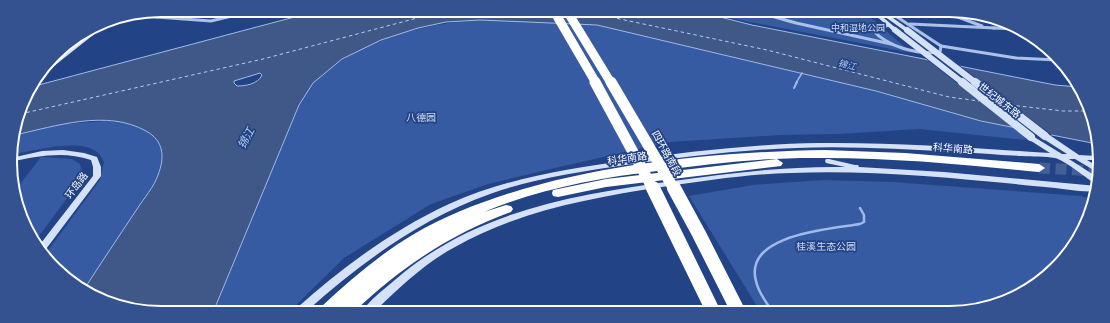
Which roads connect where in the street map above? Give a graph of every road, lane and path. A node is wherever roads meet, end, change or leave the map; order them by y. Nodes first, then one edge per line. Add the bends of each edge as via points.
1 (156, 17) edge
2 (232, 17) edge
3 (557, 17) edge
4 (571, 17) edge
5 (773, 17) edge
6 (881, 17) edge
7 (892, 17) edge
8 (896, 17) edge
9 (956, 17) edge
10 (889, 24) junction
11 (908, 27) junction
12 (995, 28) junction
13 (1006, 29) edge
14 (85, 39) edge
15 (892, 44) junction
16 (942, 46) junction
17 (58, 60) edge
18 (1052, 60) edge
19 (1058, 156) junction
20 (1075, 157) junction
21 (1093, 158) edge
22 (17, 159) edge
23 (829, 161) junction
24 (622, 164) junction
25 (1093, 168) edge
26 (872, 170) junction
27 (1092, 179) edge
28 (567, 181) junction
29 (1091, 187) edge
30 (44, 246) edge
31 (719, 272) junction
32 (306, 306) edge
33 (331, 306) edge
34 (348, 306) edge
35 (373, 306) edge
36 (711, 306) edge
37 (736, 306) edge
38 (741, 306) edge

1 - 2 street via 195,22
3 - 36 highway, bridge via 619,123 694,267
4 - 31 highway, 四环路南段, bridge via 635,121
5 - 15 street
6 - 10 main road, 世纪城东路
7 - 11 main road, 世纪城东路
8 - 11 street
9 - 12 street
10 - 15 street via 873,30 880,38
10 - 19 main road, 世纪城东路, bridge
11 - 12 street
11 - 16 street
11 - 20 main road, 世纪城东路, bridge
12 - 13 street
14 - 17 main road
15 - 16 street via 933,53 940,52
16 - 18 street via 1016,58
19 - 20 main road
19 - 24 main road via 821,145 726,149
19 - 27 main road, 世纪城东路
20 - 21 main road
20 - 25 main road, 世纪城东路
22 - 30 main road, 环岛路 via 60,152 86,155 94,159 97,167 97,176
23 - 26 main road
23 - 28 highway, 科华南路 via 1041,171 872,154 824,154 737,158
23 - 34 highway, 科华南路 via 682,173 569,190 536,199 483,216 445,234 402,261
24 - 28 main road
24 - 32 main road via 556,173 517,182 433,215 394,236 348,268
26 - 29 main road
26 - 35 main road via 747,173 608,192 541,207 490,226 452,244 411,270
28 - 33 highway, 科华南路 via 475,210 434,229 402,248 360,279
31 - 37 highway, 四环路南段, bridge
31 - 38 highway, bridge

